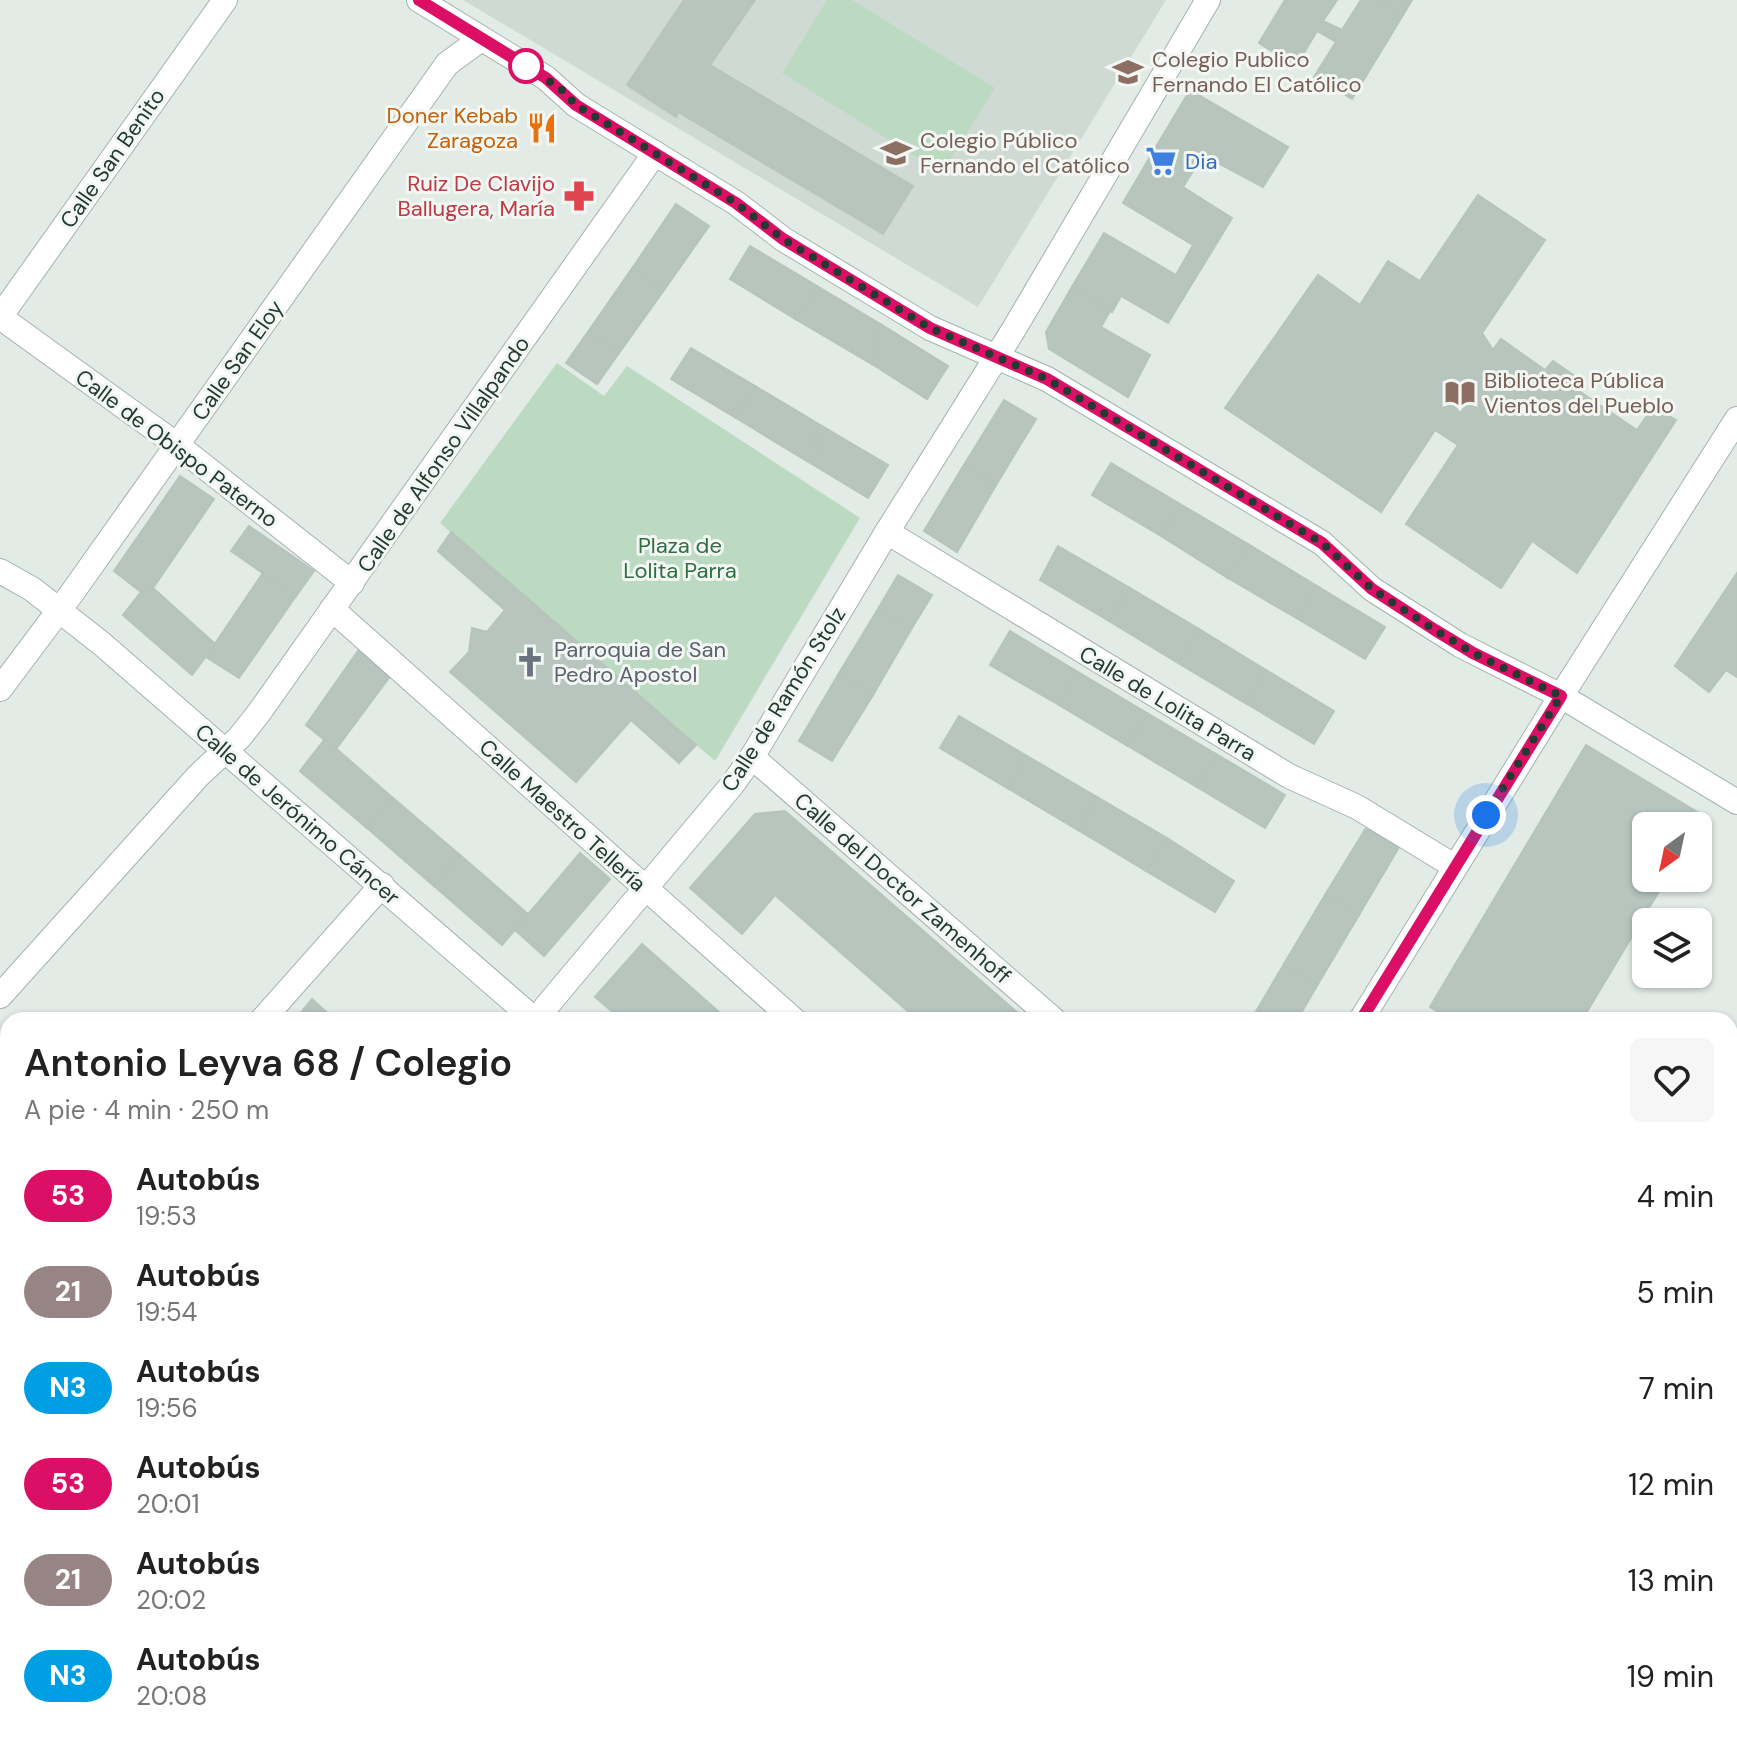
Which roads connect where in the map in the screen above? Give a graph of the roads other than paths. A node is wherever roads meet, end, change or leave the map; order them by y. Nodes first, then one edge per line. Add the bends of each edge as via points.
1 (225, 0) edge
2 (419, 0) edge
3 (1208, 0) edge
4 (481, 39) junction
5 (655, 153) junction
6 (0, 317) edge
7 (997, 356) junction
8 (1737, 419) edge
9 (177, 445) junction
10 (887, 532) junction
11 (0, 571) edge
12 (352, 583) junction
13 (60, 609) junction
14 (332, 609) junction
15 (0, 689) edge
16 (1561, 696) junction
17 (226, 751) junction
18 (752, 757) junction
19 (1737, 802) edge
20 (1454, 866) junction
21 (382, 885) junction
22 (645, 888) junction
23 (0, 996) edge
24 (269, 1012) edge
25 (528, 1012) edge
26 (542, 1012) edge
27 (785, 1012) edge
28 (1045, 1012) edge
29 (1366, 1012) edge

1 - 6 street, Calle San Benito
2 - 4 street
3 - 7 street, Calle de Ramón Stolz
4 - 5 street
4 - 9 street, Calle San Eloy via 447,64
5 - 7 street via 930,328
5 - 12 street, Calle de Alfonso Villalpando
6 - 9 street, Calle de Obispo Paterno
7 - 10 street, Calle de Ramón Stolz
7 - 16 street via 1047,379 1322,543 1372,589 1460,645
8 - 16 street
9 - 12 street, Calle de Obispo Paterno
9 - 13 street, Calle San Eloy
10 - 18 street, Calle de Ramón Stolz
10 - 20 street, Calle de Lolita Parra via 1289,776 1357,807
11 - 13 street, Calle de Jerónimo Cáncer
12 - 14 street, Calle de Alfonso Villalpando
13 - 15 street, Calle San Eloy
13 - 17 street, Calle de Jerónimo Cáncer
14 - 17 street, Calle de Alfonso Villalpando
14 - 22 street, Calle Maestro Tellería
16 - 19 street
16 - 20 street
17 - 21 street, Calle de Jerónimo Cáncer
17 - 23 street, Calle de Alfonso Villalpando
18 - 22 street, Calle de Ramón Stolz
18 - 28 street, Calle del Doctor Zamenhoff
20 - 29 street
21 - 24 street
21 - 25 street, Calle de Jerónimo Cáncer
22 - 26 street, Calle de Ramón Stolz
22 - 27 street, Calle Maestro Tellería

